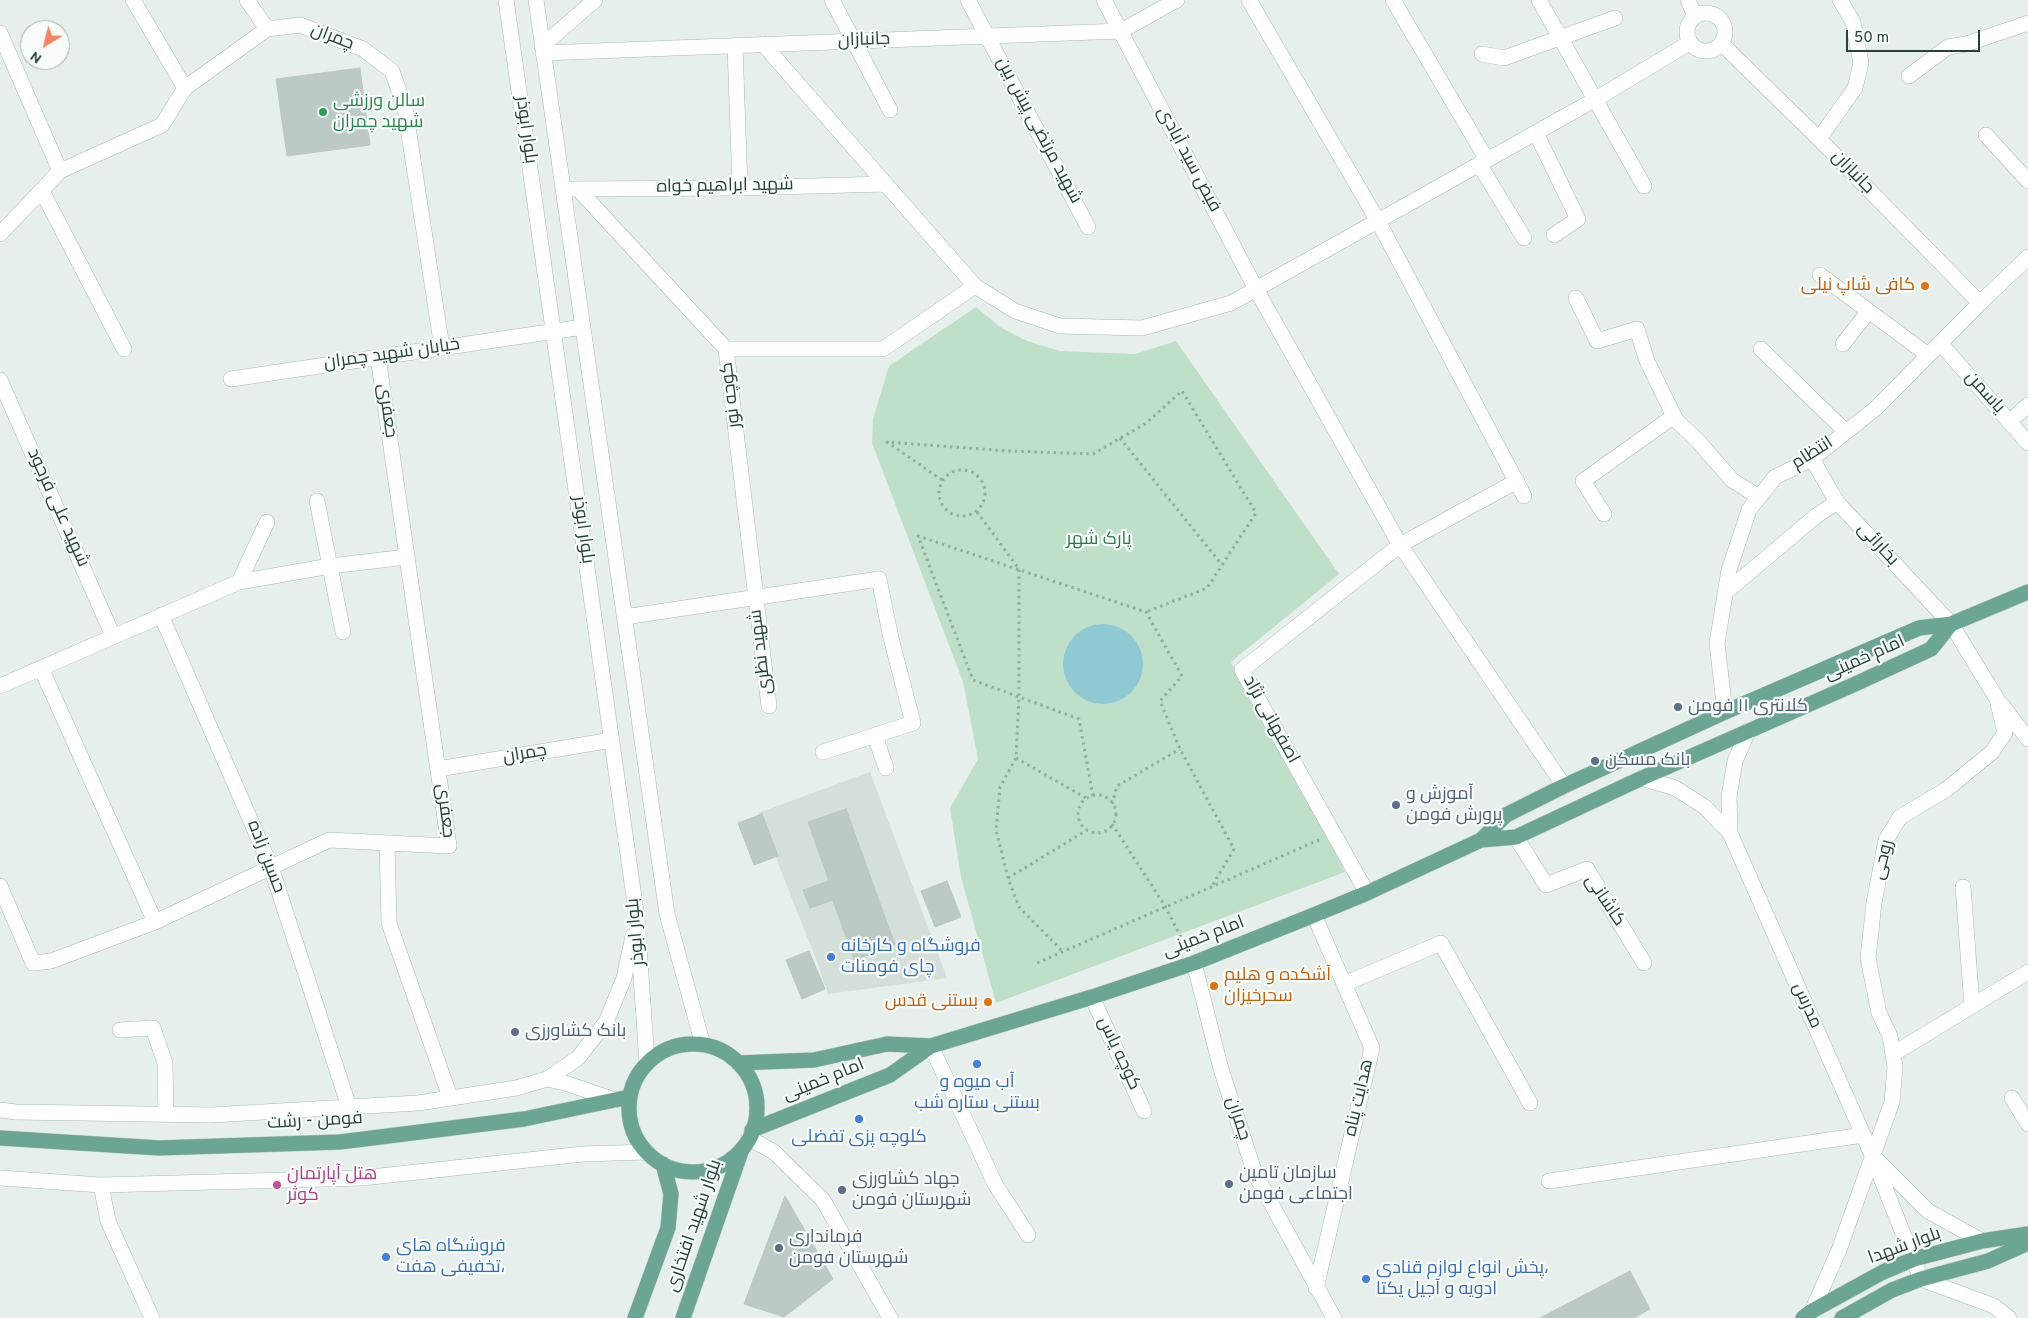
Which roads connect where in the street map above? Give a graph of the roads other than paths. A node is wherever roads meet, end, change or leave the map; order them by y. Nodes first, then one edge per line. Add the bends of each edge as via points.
1 (133, 0) edge
2 (247, 0) edge
3 (506, 0) edge
4 (536, 0) edge
5 (595, 0) edge
6 (832, 0) edge
7 (968, 0) edge
8 (1104, 0) edge
9 (1177, 0) edge
10 (1249, 0) edge
11 (1393, 0) edge
12 (1539, 0) edge
13 (1688, 0) edge
14 (1840, 0) edge
15 (1695, 16) junction
16 (1615, 18) dead end
17 (2028, 23) edge
18 (267, 29) junction
19 (1121, 31) junction
20 (0, 33) edge
21 (987, 36) junction
22 (1560, 36) junction
23 (855, 41) junction
24 (1689, 43) junction
25 (763, 44) junction
26 (1722, 44) junction
27 (735, 46) junction
28 (543, 49) junction
29 (1482, 54) dead end
30 (1909, 76) dead end
31 (185, 88) junction
32 (1596, 99) junction
33 (890, 110) dead end
34 (1536, 133) junction
35 (1986, 135) dead end
36 (1819, 139) junction
37 (1483, 162) junction
38 (60, 171) junction
39 (2028, 181) edge
40 (886, 184) junction
41 (1644, 186) dead end
42 (740, 188) junction
43 (570, 190) junction
44 (42, 191) junction
45 (1378, 221) junction
46 (1088, 226) dead end
47 (0, 234) edge
48 (1554, 235) dead end
49 (1524, 238) dead end
50 (2028, 257) edge
51 (1820, 275) dead end
52 (975, 286) junction
53 (1256, 289) junction
54 (1576, 298) dead end
55 (1980, 303) junction
56 (1868, 312) junction
57 (583, 328) junction
58 (554, 332) junction
59 (1843, 344) dead end
60 (1940, 344) junction
61 (442, 348) junction
62 (124, 349) dead end
63 (1761, 349) dead end
64 (726, 350) junction
65 (1928, 355) junction
66 (378, 357) junction
67 (231, 378) dead end
68 (0, 380) edge
69 (2028, 405) edge
70 (1674, 416) junction
71 (2009, 422) junction
72 (1846, 432) junction
73 (2028, 443) edge
74 (1812, 459) junction
75 (1517, 481) junction
76 (1524, 496) dead end
77 (1759, 497) junction
78 (317, 501) dead end
79 (1837, 502) junction
80 (1604, 514) dead end
81 (268, 522) dead end
82 (1400, 545) junction
83 (407, 557) junction
84 (330, 566) junction
85 (239, 582) junction
86 (1726, 592) junction
87 (2028, 592) edge
88 (756, 597) junction
89 (161, 615) junction
90 (624, 617) junction
91 (1951, 624) junction
92 (343, 632) dead end
93 (113, 636) junction
94 (41, 668) junction
95 (0, 686) edge
96 (1997, 699) junction
97 (769, 706) dead end
98 (1725, 712) junction
99 (1748, 731) junction
100 (875, 736) junction
101 (612, 740) junction
102 (2028, 740) edge
103 (823, 752) dead end
104 (886, 768) dead end
105 (438, 769) junction
106 (1642, 778) junction
107 (1564, 786) junction
108 (1730, 833) junction
109 (1516, 837) junction
110 (1481, 840) junction
111 (387, 843) junction
112 (271, 867) junction
113 (0, 886) edge
114 (1963, 887) dead end
115 (1367, 893) junction
116 (1314, 916) junction
117 (638, 918) junction
118 (154, 922) junction
119 (1194, 963) junction
120 (1644, 963) dead end
121 (2028, 972) edge
122 (1344, 984) junction
123 (1092, 998) junction
124 (1972, 1006) junction
125 (120, 1030) dead end
126 (703, 1044) junction
127 (931, 1046) junction
128 (1893, 1054) junction
129 (648, 1062) junction
130 (738, 1062) junction
131 (547, 1079) junction
132 (450, 1097) junction
133 (2012, 1098) dead end
134 (622, 1099) junction
135 (1530, 1103) dead end
136 (348, 1107) junction
137 (0, 1110) edge
138 (1144, 1111) dead end
139 (166, 1114) junction
140 (2028, 1124) edge
141 (1863, 1135) junction
142 (0, 1138) edge
143 (748, 1138) junction
144 (647, 1152) junction
145 (1872, 1156) junction
146 (663, 1164) junction
147 (0, 1178) edge
148 (1549, 1181) dead end
149 (101, 1185) junction
150 (2028, 1234) edge
151 (1028, 1236) dead end
152 (1982, 1241) junction
153 (2028, 1242) edge
154 (1914, 1259) junction
155 (1921, 1279) junction
156 (1316, 1288) junction
157 (1808, 1314) edge
158 (152, 1318) edge
159 (635, 1318) edge
160 (683, 1318) edge
161 (890, 1318) edge
162 (1334, 1318) edge
163 (1842, 1318) edge
164 (2009, 1318) edge

1 - 31 street
2 - 18 street
3 - 58 street, بلوار ابوذر
4 - 28 street, بلوار ابوذر
5 - 28 street
6 - 23 street
7 - 21 street, شهید مرتضی پیش بین
8 - 19 street, فیض سید آبادی
9 - 19 street, جانبازان
10 - 45 street
11 - 37 street
12 - 22 street
13 - 15 street
14 - 36 street via 1853,22 1860,63 1855,88
15 - 24 street via 1688,23
15 - 26 street via 1708,12 1721,18 1726,31
16 - 22 street
17 - 30 street via 1948,47
18 - 31 street, چمران
18 - 61 street, چمران via 300,25 362,49 392,71 405,108
19 - 21 street, جانبازان
19 - 53 street, فیض سید آبادی
20 - 38 street
21 - 23 street, جانبازان
21 - 46 street, شهید مرتضی پیش بین
22 - 29 street via 1504,58
22 - 32 street
23 - 25 street, جانبازان
23 - 33 street
24 - 26 street via 1699,51 1712,52
24 - 32 street
25 - 27 street, جانبازان
25 - 40 street
26 - 36 street, جانبازان
27 - 28 street, جانبازان
27 - 42 street
28 - 43 street, بلوار ابوذر
31 - 38 street, چمران via 162,125
32 - 34 street
32 - 41 street
34 - 37 street
34 - 48 street via 1578,219
35 - 39 street
36 - 55 street, جانبازان
37 - 45 street
37 - 49 street
38 - 44 street, چمران
40 - 42 street, شهید ابراهیم خواه
40 - 52 street
42 - 43 street, شهید ابراهیم خواه
43 - 57 street, بلوار ابوذر
43 - 64 street, کوچه نور
44 - 47 street, چمران
44 - 62 street
45 - 53 street
45 - 75 street
50 - 55 street, انتظام
51 - 56 street
52 - 53 street via 1015,311 1060,326 1142,328 1231,303
52 - 64 street via 883,349
53 - 82 street
54 - 70 street via 1597,340 1637,329 1647,361
55 - 60 street, انتظام
56 - 59 street
56 - 65 street
57 - 58 street, خیابان شهید چمران
57 - 90 street, بلوار ابوذر
58 - 61 street, خیابان شهید چمران
58 - 101 street, بلوار ابوذر
60 - 65 street, انتظام
60 - 71 street, یاسمن
61 - 66 street, خیابان شهید چمران
63 - 72 street
64 - 88 street, کوچه نور
65 - 72 street, انتظام via 1875,409
66 - 67 street, خیابان شهید چمران
66 - 83 street, جعفری
68 - 93 street, شهید علی فرجود
69 - 71 street
70 - 77 street via 1732,480
70 - 80 street via 1584,481
71 - 73 street, یاسمن
72 - 74 street, انتظام
74 - 77 street, انتظام via 1775,477
74 - 79 street, بخارائی
75 - 76 street
75 - 82 street
77 - 86 street, انتظام via 1749,510 1729,570
78 - 84 street
79 - 86 street
79 - 91 street, بخارائی
81 - 85 street
82 - 107 street
82 - 115 street, اصفهانی نژاد via 1242,670
83 - 84 street
83 - 105 street, جعفری
84 - 85 street
84 - 92 street
85 - 89 street
86 - 98 street, انتظام via 1717,643
87 - 91 main road, امام خمینی
88 - 90 street
88 - 97 street, شهید نظری
88 - 100 street via 879,579 913,723
89 - 93 street
89 - 112 street, حسین زاده
90 - 126 street, بلوار ابوذر via 667,914
91 - 96 street, روحی
91 - 98 main road, امام خمینی via 1919,628
91 - 99 main road, امام خمینی via 1931,649
93 - 94 street
94 - 95 street
94 - 118 street
96 - 102 street
96 - 128 street, روحی via 2005,732 1992,752 1947,789 1900,817 1886,840 1868,958 1879,1013 1890,1036
98 - 107 main road, امام خمینی
99 - 106 main road, امام خمینی
99 - 108 street via 1735,761 1729,797
100 - 103 street
100 - 104 street
101 - 105 street, چمران
101 - 117 street, بلوار ابوذر
105 - 111 street, جعفری via 449,846
106 - 108 street, مدرس via 1675,788 1705,807
106 - 109 main road, امام خمینی
107 - 110 main road, امام خمینی via 1506,815
108 - 141 street, مدرس
109 - 110 main road, امام خمینی
109 - 120 street, کاشانی via 1546,885 1587,869
110 - 115 main road, امام خمینی
111 - 112 street, جعفری via 329,840
111 - 132 street via 389,923
112 - 118 street, جعفری
112 - 136 street, حسین زاده
113 - 118 street, جعفری via 33,963 51,961
114 - 124 street
115 - 116 main road, امام خمینی
116 - 119 main road, امام خمینی
116 - 122 street, هدایت پناه
117 - 129 street, بلوار ابوذر
117 - 131 street via 624,978 606,1022 578,1058
119 - 123 main road, امام خمینی
119 - 156 street, چمران via 1221,1068 1255,1174
121 - 124 street
122 - 135 street via 1442,943
122 - 156 street, هدایت پناه via 1372,1048
123 - 127 main road, امام خمینی
123 - 138 street, کوچه یاس
124 - 128 street
125 - 139 street via 153,1028 165,1063
126 - 129 main road via 683,1044 664,1050
126 - 130 main road
127 - 130 main road, امام خمینی via 887,1044 814,1060
127 - 143 main road, امام خمینی via 890,1075
127 - 151 street via 995,1184
128 - 145 street, روحی via 1892,1102
129 - 134 main road
130 - 143 main road via 750,1079 756,1098 756,1118
131 - 132 street via 516,1088
131 - 134 street
132 - 136 street via 418,1103
133 - 140 street
134 - 142 main road, فومن - رشت via 524,1119 340,1142 160,1148
134 - 144 main road via 635,1136
136 - 139 street via 211,1115
137 - 139 street
141 - 145 street, مدرس
141 - 148 street
143 - 146 main road via 738,1154 721,1165 702,1171 682,1171
143 - 160 main road, بلوار شهید افتخاری
143 - 161 street via 774,1152 823,1200
144 - 146 main road
144 - 149 street via 583,1154 362,1178
145 - 152 street via 1928,1211
145 - 154 street, مدرس
145 - 157 street, روحی via 1839,1250
146 - 159 main road, بلوار شهید افتخاری via 671,1194 668,1228
147 - 149 street
149 - 158 street via 108,1221
150 - 152 main road, بلوار شهدا
152 - 154 main road, بلوار شهدا
153 - 155 main road, بلوار شهدا via 1988,1261
154 - 155 street, مدرس
154 - 157 main road, بلوار شهدا via 1883,1272
155 - 163 main road, بلوار شهدا via 1892,1290
155 - 164 street via 1994,1306
156 - 162 street, چمران

